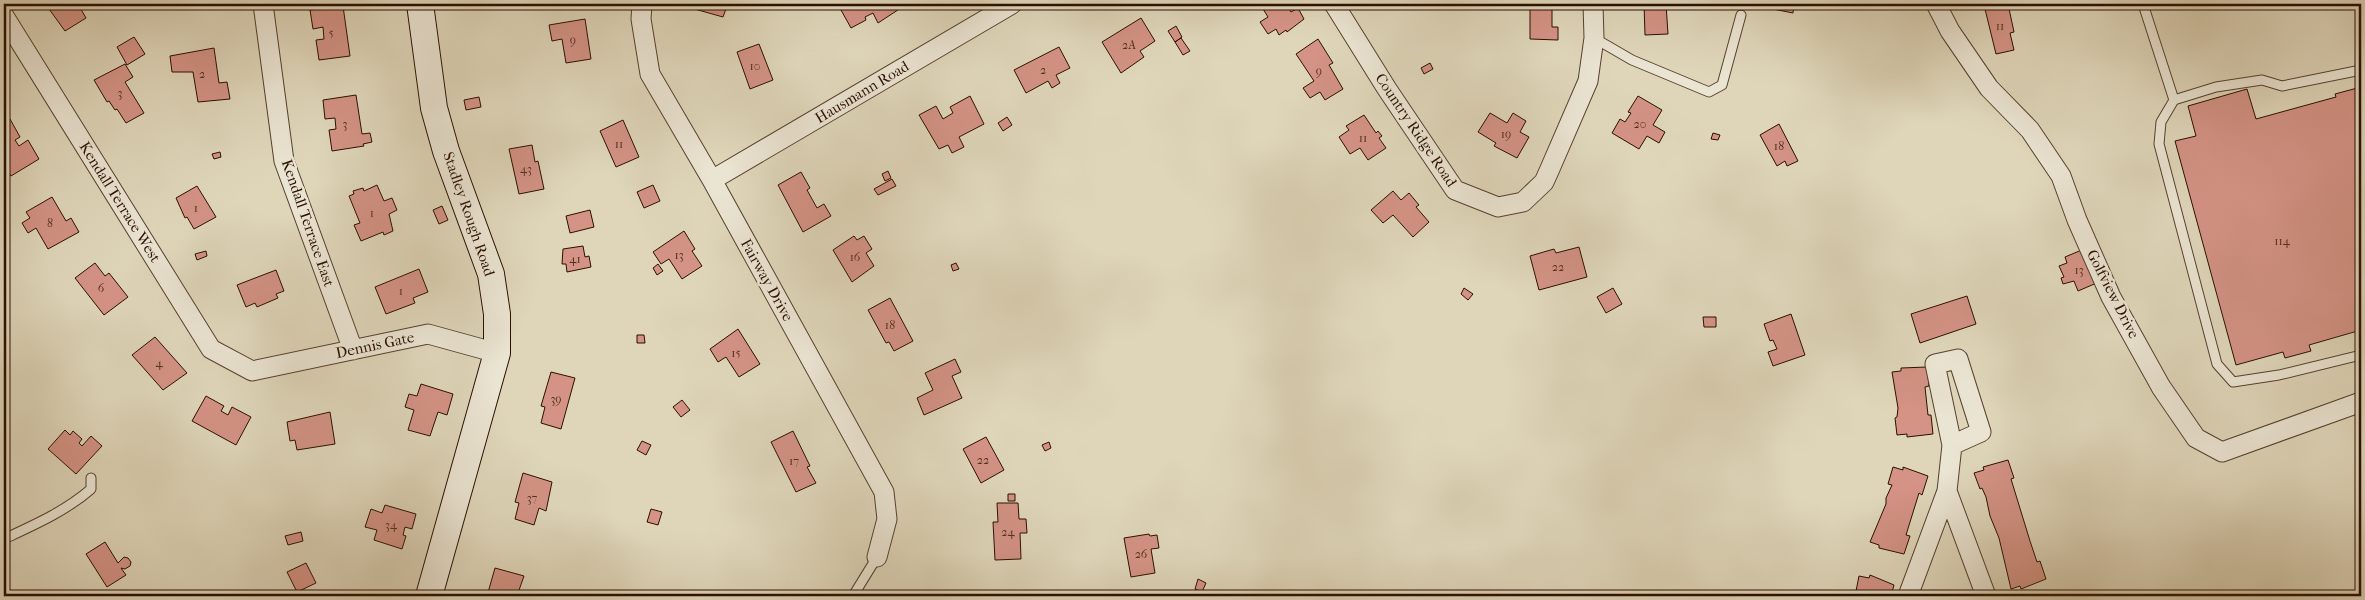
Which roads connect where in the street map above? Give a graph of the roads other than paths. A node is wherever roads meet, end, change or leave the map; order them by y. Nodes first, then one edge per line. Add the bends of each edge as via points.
1 (263, 4) edge
2 (420, 4) edge
3 (642, 4) edge
4 (1012, 4) edge
5 (1334, 4) edge
6 (1593, 4) edge
7 (1936, 4) edge
8 (2143, 4) edge
9 (1741, 15) dead end
10 (4, 16) edge
11 (1594, 38) junction
12 (2361, 70) edge
13 (2174, 100) junction
14 (712, 180) junction
15 (352, 350) junction
16 (497, 352) junction
17 (2361, 355) edge
18 (252, 371) joint
19 (2361, 402) edge
20 (1952, 445) dead end
21 (91, 478) dead end
22 (1947, 491) junction
23 (4, 539) edge
24 (877, 557) joint
25 (429, 596) edge
26 (853, 596) edge
27 (1908, 596) edge
28 (1986, 596) edge

1 - 15 street, Kendall Terrace East via 284,161
2 - 16 main road, Stadley Rough Road via 434,108 446,151 491,274 497,314
3 - 14 street, Fairway Drive via 641,19 650,74
4 - 14 street, Hausmann Road
5 - 11 street, Country Ridge Road via 1455,190 1498,207 1523,202 1544,182 1588,81
6 - 11 street, Country Ridge Road
7 - 19 street, Golfview Drive via 1950,31 1989,88 2030,130 2061,176 2111,297 2161,387 2196,438 2222,452
8 - 13 lane
9 - 11 lane via 1722,85 1709,92 1632,60
10 - 18 street, Kendall Terrace West via 211,349
12 - 13 lane via 2282,86 2262,80 2216,87
13 - 17 lane via 2161,122 2159,144 2217,364 2234,382 2279,375
14 - 24 street, Fairway Drive via 884,492 887,519
15 - 16 street, Dennis Gate via 428,334
15 - 18 street, Dennis Gate
16 - 25 main road, Stadley Rough Road
20 - 22 street
21 - 23 lane via 91,489 79,500
22 - 27 street
22 - 28 street
24 - 26 lane

